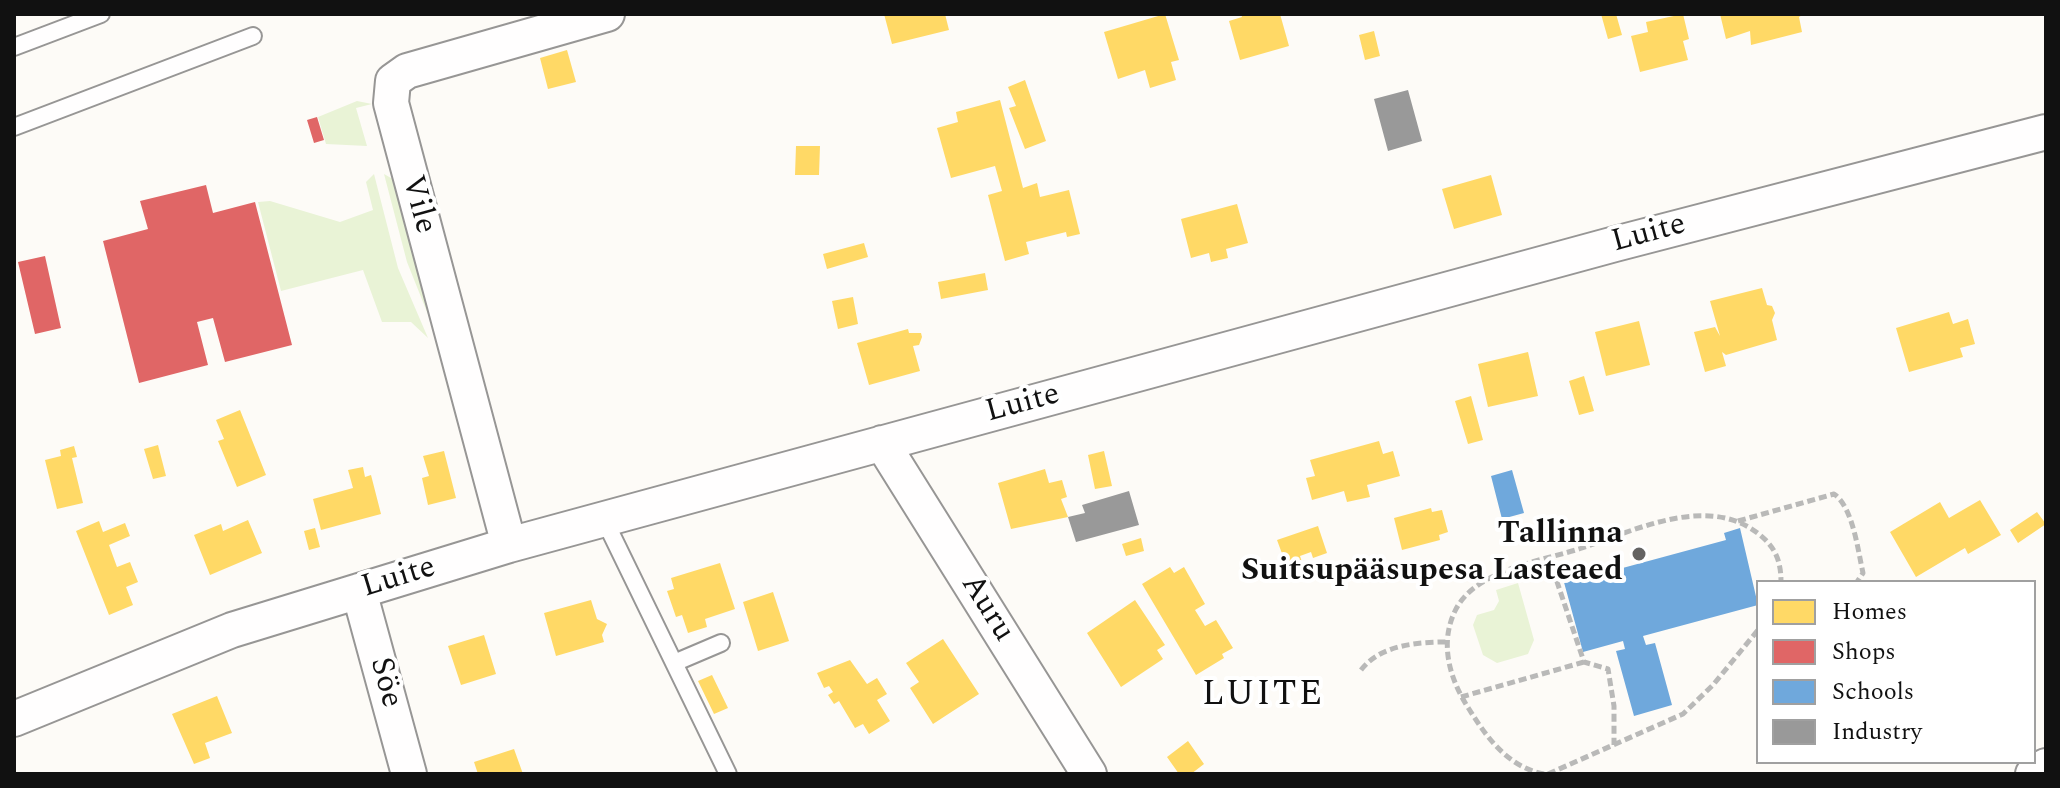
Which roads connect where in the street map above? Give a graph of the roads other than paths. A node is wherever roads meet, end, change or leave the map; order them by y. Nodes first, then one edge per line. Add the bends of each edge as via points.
1 (101, 14) edge
2 (607, 14) edge
3 (253, 36) dead end
4 (14, 47) edge
5 (14, 127) edge
6 (2046, 132) edge
7 (882, 443) junction
8 (604, 519) junction
9 (509, 545) junction
10 (359, 591) junction
11 (721, 643) dead end
12 (674, 663) junction
13 (14, 719) edge
14 (2046, 766) edge
15 (409, 774) edge
16 (728, 774) edge
17 (1089, 774) edge
18 (2033, 774) edge

1 - 4 lane
2 - 9 street, Vile via 407,71 393,81 391,103
3 - 5 lane
6 - 7 street, Luite
7 - 8 street, Luite
7 - 17 street, Auru
8 - 9 street, Luite
8 - 12 lane
9 - 10 street, Luite
10 - 13 street, Luite via 232,630
10 - 15 street, Söe
11 - 12 lane
12 - 16 lane
14 - 18 street

